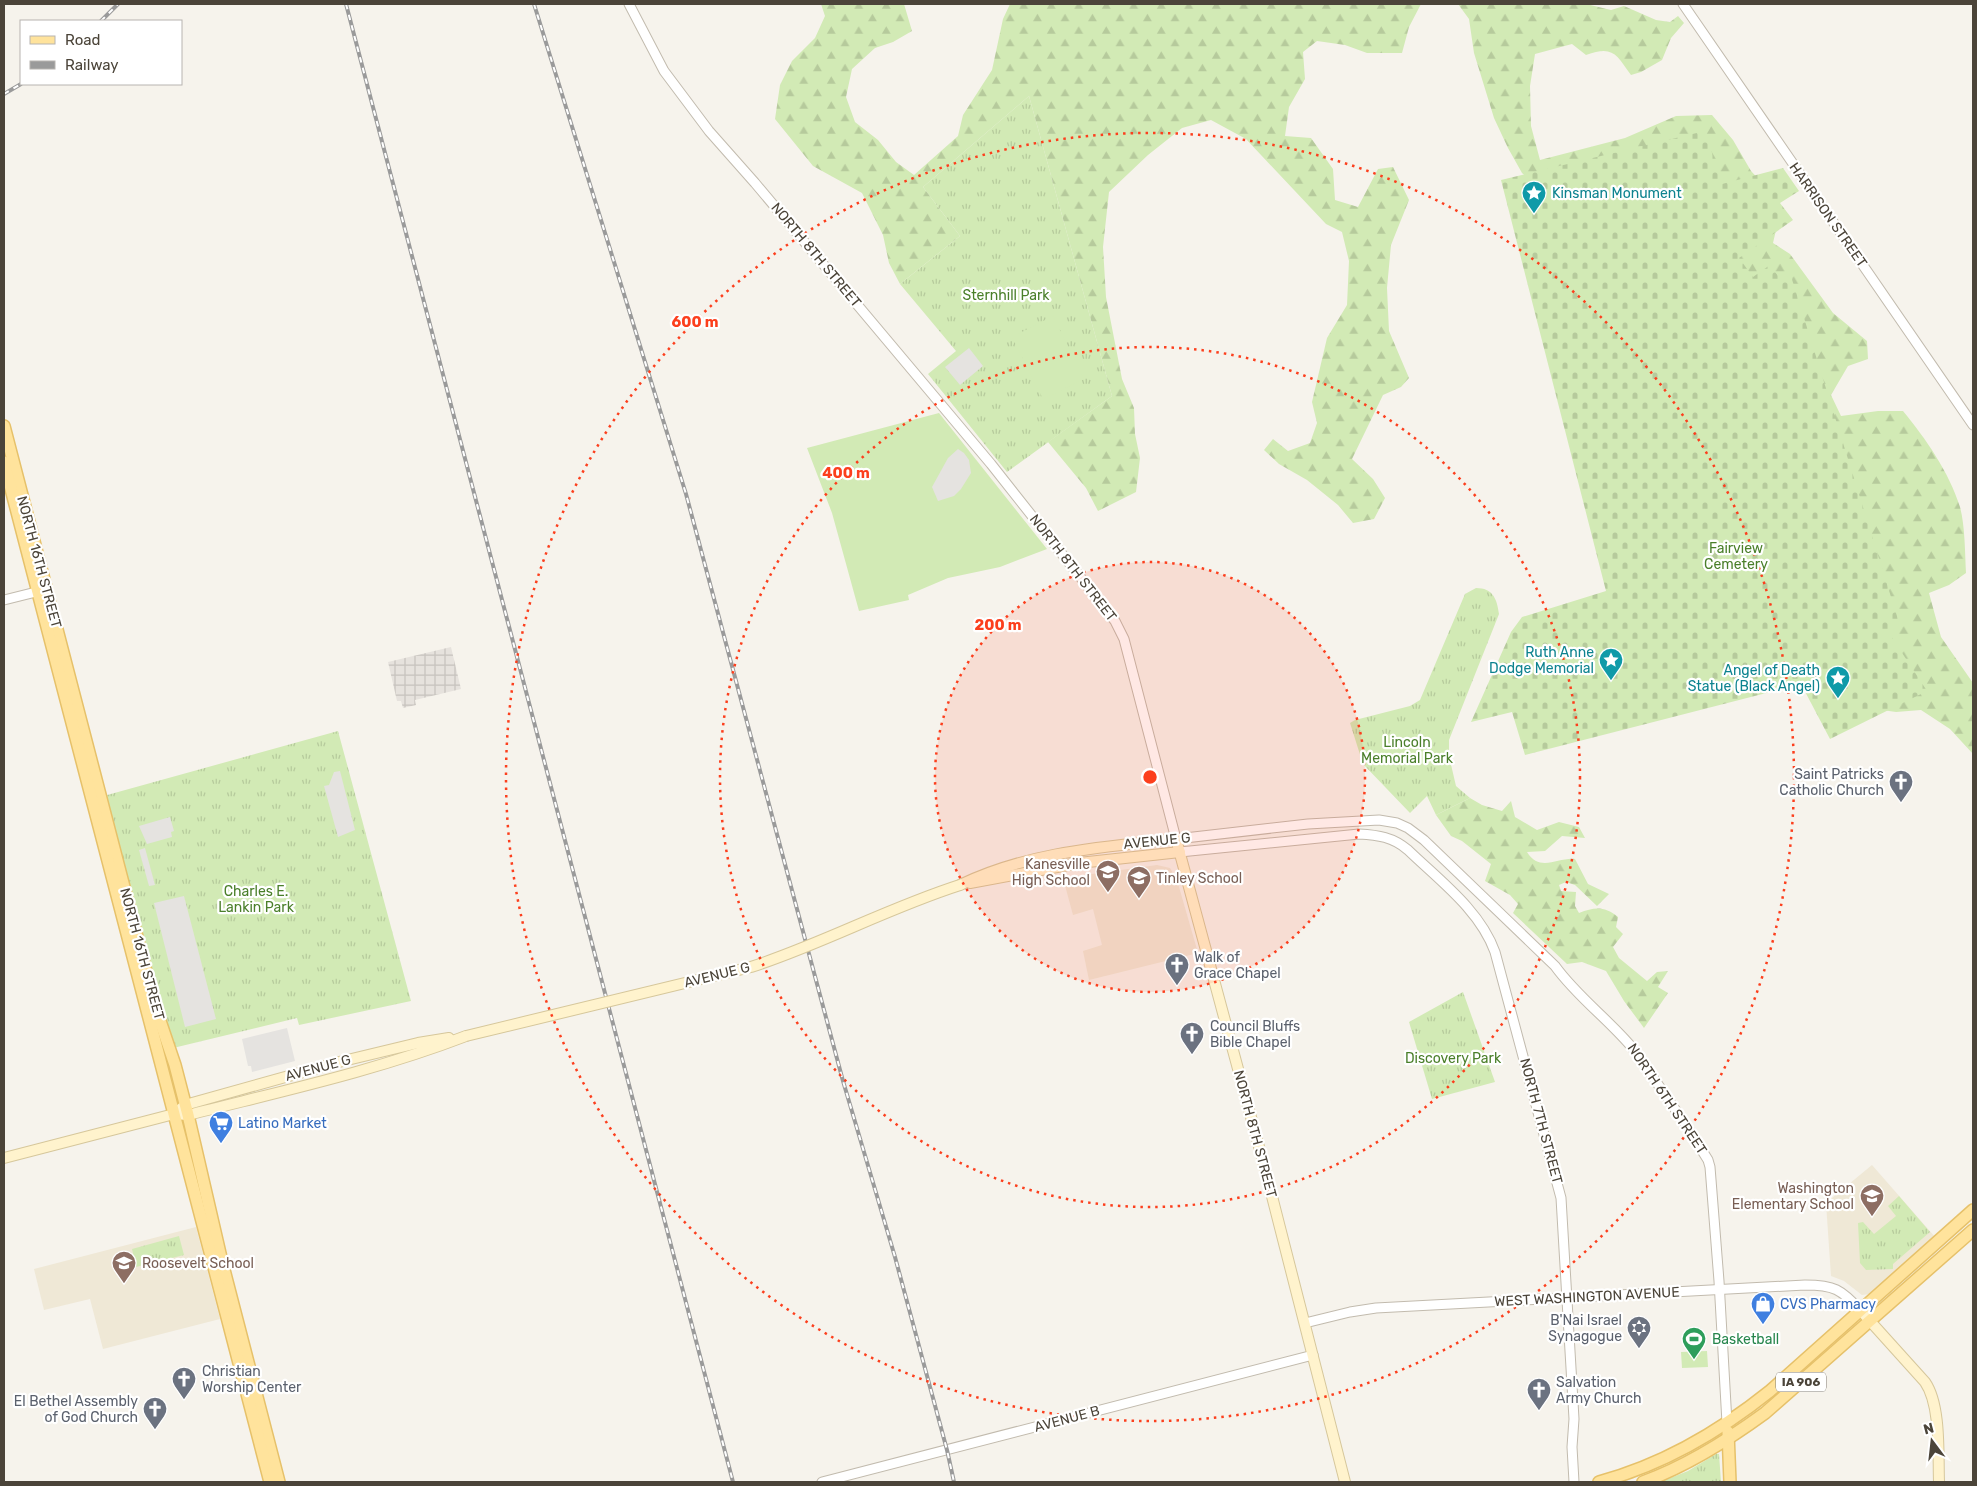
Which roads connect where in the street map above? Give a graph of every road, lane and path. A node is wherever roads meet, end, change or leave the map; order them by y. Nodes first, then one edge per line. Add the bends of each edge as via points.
1 (629, 4) edge
2 (1683, 4) edge
3 (1973, 425) edge
4 (4, 426) edge
5 (4, 462) edge
6 (42, 590) junction
7 (4, 600) edge
8 (1358, 820) joint
9 (1359, 834) joint
10 (1176, 839) junction
11 (1180, 852) junction
12 (960, 885) junction
13 (466, 1036) junction
14 (187, 1110) junction
15 (174, 1114) junction
16 (4, 1158) edge
17 (1973, 1210) edge
18 (1973, 1230) edge
19 (1720, 1289) junction
20 (1567, 1298) junction
21 (1861, 1310) junction
22 (1870, 1320) junction
23 (1305, 1323) junction
24 (1313, 1355) junction
25 (1727, 1423) junction
26 (1728, 1438) junction
27 (270, 1482) edge
28 (279, 1482) edge
29 (822, 1482) edge
30 (1345, 1482) edge
31 (1574, 1482) edge
32 (1599, 1482) edge
33 (1643, 1482) edge
34 (1730, 1482) edge
35 (1939, 1482) edge

1 - 10 street, NORTH 8TH STREET via 664,71 696,114 986,458 1115,621 1124,639
2 - 3 street, HARRISON STREET
4 - 6 main road, NORTH 16TH STREET
5 - 6 main road, NORTH 16TH STREET
6 - 7 street
6 - 14 main road, NORTH 16TH STREET
6 - 15 main road, NORTH 16TH STREET
8 - 10 street, AVENUE G
8 - 19 street, NORTH 6TH STREET via 1388,821 1416,833 1626,1039 1708,1160
9 - 11 street, AVENUE G
9 - 20 street, NORTH 7TH STREET via 1383,836 1402,845 1472,912 1492,944 1561,1198
10 - 11 main road, NORTH 8TH STREET
10 - 12 main road, AVENUE G via 1090,848 1037,858 999,868
11 - 12 main road, AVENUE G via 1079,864
11 - 23 main road, NORTH 8TH STREET
12 - 13 main road, AVENUE G, bridge via 751,967
13 - 14 main road, AVENUE G via 381,1066
13 - 14 main road, AVENUE G via 418,1043 348,1060
14 - 15 main road, AVENUE G
14 - 28 main road, NORTH 16TH STREET via 222,1262
15 - 16 main road, AVENUE G
15 - 27 main road, NORTH 16TH STREET
17 - 21 main road, IA 906
18 - 22 main road, IA 906
19 - 20 street, WEST WASHINGTON AVENUE
19 - 21 street, WEST WASHINGTON AVENUE via 1827,1286 1843,1292
19 - 25 street, NORTH 6TH STREET
20 - 23 street, WEST WASHINGTON AVENUE via 1365,1309
20 - 31 street, NORTH 7TH STREET
21 - 22 main road
21 - 25 main road, IA 906 via 1770,1392
22 - 26 main road, IA 906 via 1772,1407
22 - 35 main road via 1932,1393
23 - 24 main road, NORTH 8TH STREET
24 - 29 street, AVENUE B
24 - 30 main road, NORTH 8TH STREET
25 - 26 main road, NORTH 6TH STREET
25 - 32 main road, IA 906 via 1662,1459
26 - 33 main road, IA 906 via 1682,1465
26 - 34 main road, NORTH 6TH STREET

